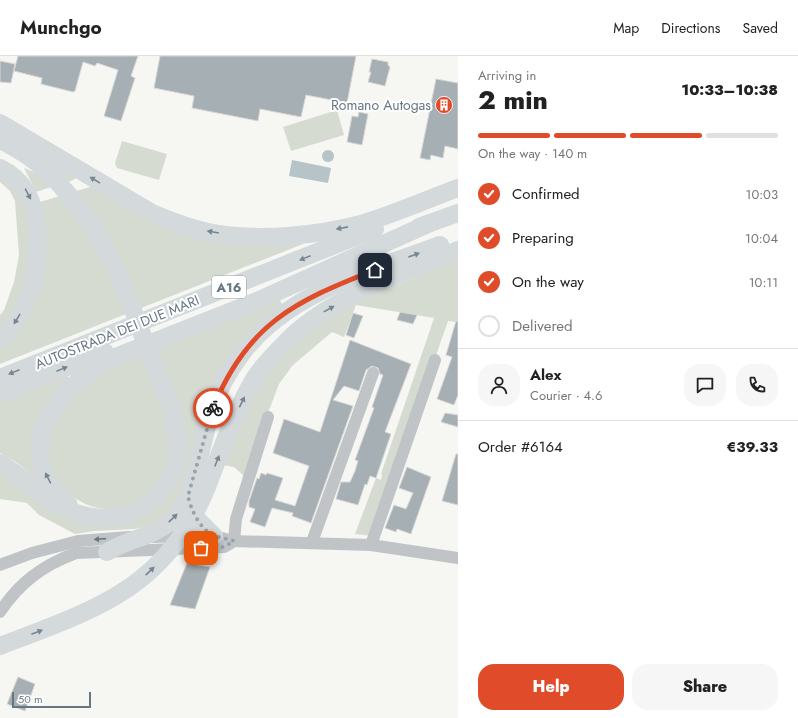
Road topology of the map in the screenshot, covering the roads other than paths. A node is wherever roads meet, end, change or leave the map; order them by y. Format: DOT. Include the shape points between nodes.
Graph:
graph roads {
  1 [pos="0,123"];
  2 [pos="0,140"];
  3 [pos="0,156"];
  4 [pos="0,168"];
  5 [pos="54,178"];
  6 [pos="458,188"];
  7 [pos="458,197"];
  8 [pos="458,213"];
  9 [pos="430,223"];
  10 [pos="458,239"];
  11 [pos="458,250"];
  12 [pos="0,341"];
  13 [pos="435,360"];
  14 [pos="373,373"];
  15 [pos="0,378"];
  16 [pos="0,394"];
  17 [pos="268,417"];
  18 [pos="0,463"];
  19 [pos="188,496"];
  20 [pos="84,515"];
  21 [pos="214,536"];
  22 [pos="139,537"];
  23 [pos="234,541"];
  24 [pos="312,542"];
  25 [pos="371,545"];
  26 [pos="107,552"];
  27 [pos="458,558"];
  28 [pos="0,565"];
  29 [pos="0,612"];
  30 [pos="0,646"];
  6 -- 1 [label="highway, one-way" via="373,220 342,228 291,235 212,233 152,213"];
  2 -- 5 [label="highway" via="32,158"];
  3 -- 5 [label="highway"];
  4 -- 12 [label="highway, one-way" via="18,180 31,200 38,252 25,304 16,321"];
  5 -- 20 [label="highway" via="92,225 110,256 174,418 177,435 177,453 171,477 154,499 138,510 119,517"];
  7 -- 15 [label="highway, AUTOSTRADA DEI DUE MARI / A16, one-way"];
  8 -- 9 [label="highway, AUTOSTRADA DEI DUE MARI / A16"];
  16 -- 9 [label="highway, AUTOSTRADA DEI DUE MARI / A16, one-way"];
  20 -- 9 [label="highway, one-way" via="68,504 55,490 40,456 46,419 55,404 76,382 115,357 257,301"];
  19 -- 10 [label="highway, one-way" via="210,414 219,393 238,358 260,332 280,315 323,290"];
  30 -- 11 [label="highway, one-way" via="97,607 135,585 152,570 187,528 254,378 286,341 305,324 346,299"];
  13 -- 25 [label="street"];
  14 -- 24 [label="street"];
  17 -- 23 [label="street" via="236,519"];
  18 -- 20 [label="highway" via="58,505"];
  19 -- 21 [label="highway" via="196,518"];
  22 -- 19 [label="highway, one-way" via="171,521 181,510"];
  21 -- 22 [label="street"];
  21 -- 23 [label="street"];
  22 -- 26 [label="highway"];
  22 -- 28 [label="street, one-way" via="78,541 38,551"];
  23 -- 24 [label="street"];
  23 -- 26 [label="street" via="224,547"];
  24 -- 25 [label="street"];
  25 -- 27 [label="street"];
  26 -- 29 [label="street" via="76,553 57,560 24,583 12,594"];
}
